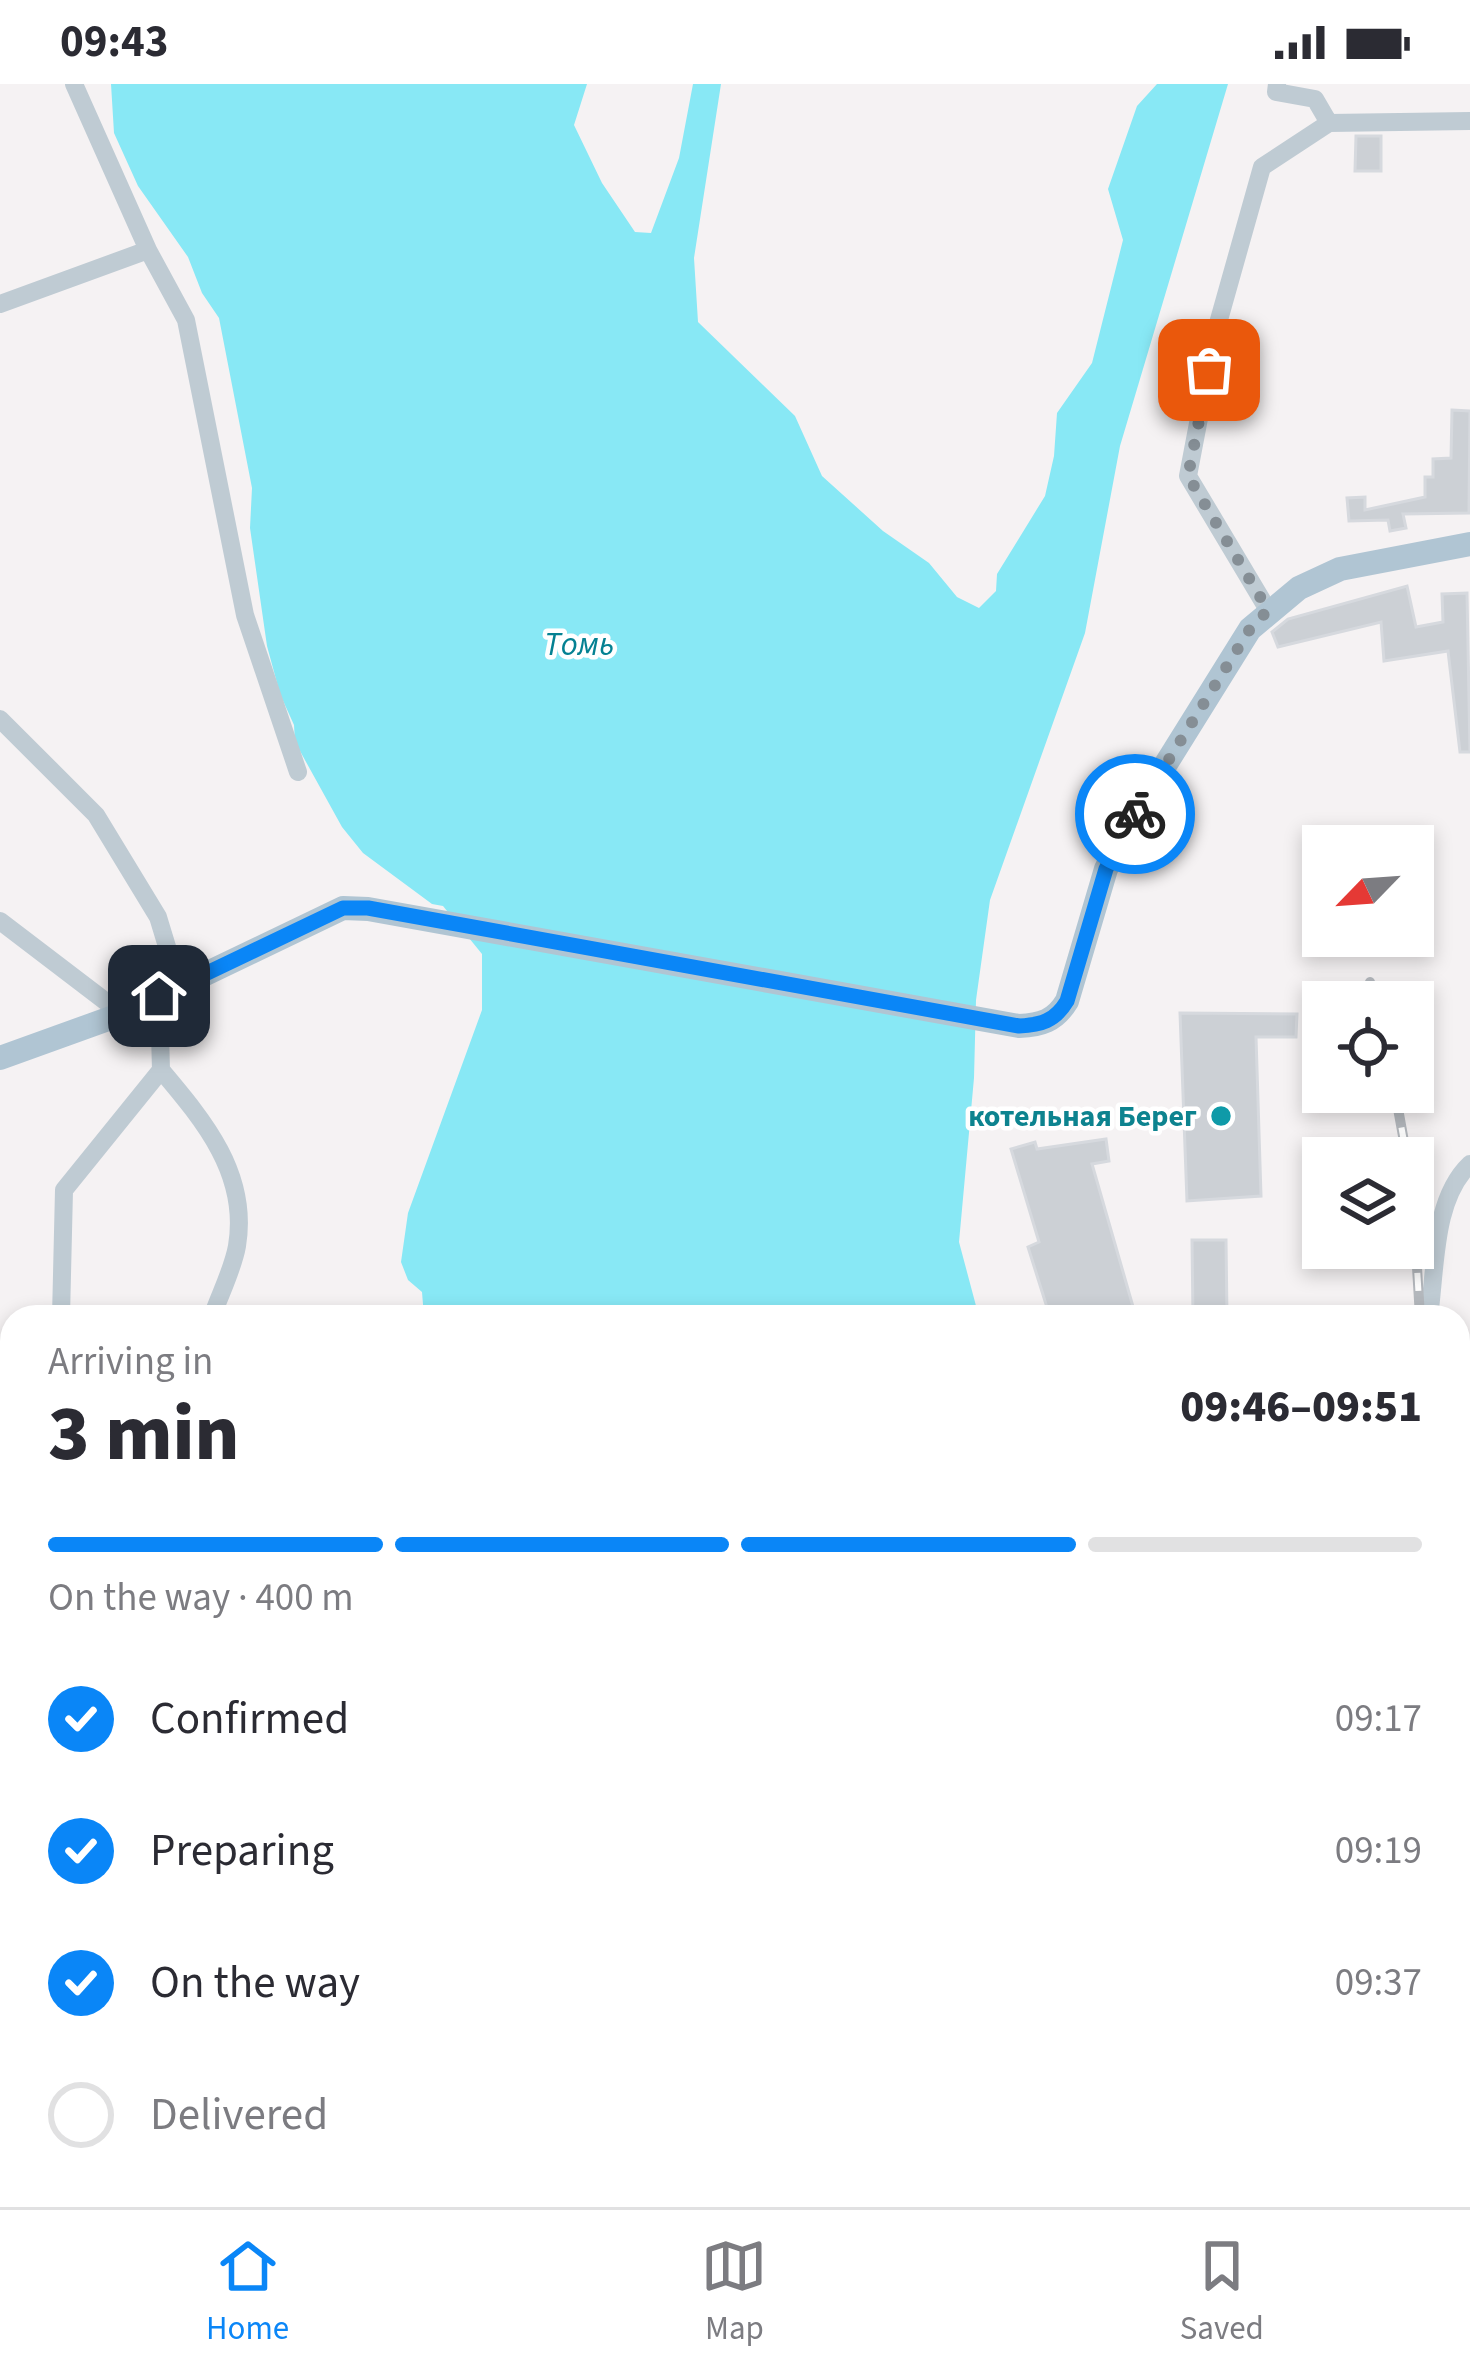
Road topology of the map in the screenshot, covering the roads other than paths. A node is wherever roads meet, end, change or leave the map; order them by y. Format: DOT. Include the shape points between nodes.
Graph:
graph roads {
  1 [pos="74,84"];
  2 [pos="1276,84"];
  3 [pos="1470,122"];
  4 [pos="1330,123"];
  5 [pos="148,250"];
  6 [pos="0,304"];
  7 [pos="1470,544"];
  8 [pos="1268,610"];
  9 [pos="0,719"];
  10 [pos="298,772"];
  11 [pos="0,921"];
  12 [pos="169,991"];
  13 [pos="122,1013"];
  14 [pos="0,1058"];
  15 [pos="161,1070"];
  16 [pos="1470,1164"];
  17 [pos="61,1305"];
  18 [pos="216,1305"];
  19 [pos="1430,1305"];
  1 -- 5 [label="street"];
  2 -- 4 [label="street" via="1276,92 1315,99"];
  3 -- 4 [label="street"];
  4 -- 8 [label="street" via="1262,166 1215,334 1188,476"];
  5 -- 6 [label="street"];
  5 -- 10 [label="street" via="186,320 244,615"];
  7 -- 8 [label="main road" via="1340,569"];
  8 -- 12 [label="main road" via="1131,820 1106,869 1067,1001 1039,1025 368,908 343,908"];
  9 -- 12 [label="street" via="96,815 158,917"];
  11 -- 13 [label="street"];
  12 -- 13 [label="main road"];
  12 -- 15 [label="street"];
  13 -- 14 [label="main road"];
  15 -- 17 [label="street" via="64,1190"];
  15 -- 18 [label="street" via="209,1128 236,1183 237,1246"];
  16 -- 19 [label="street" via="1442,1208"];
}
